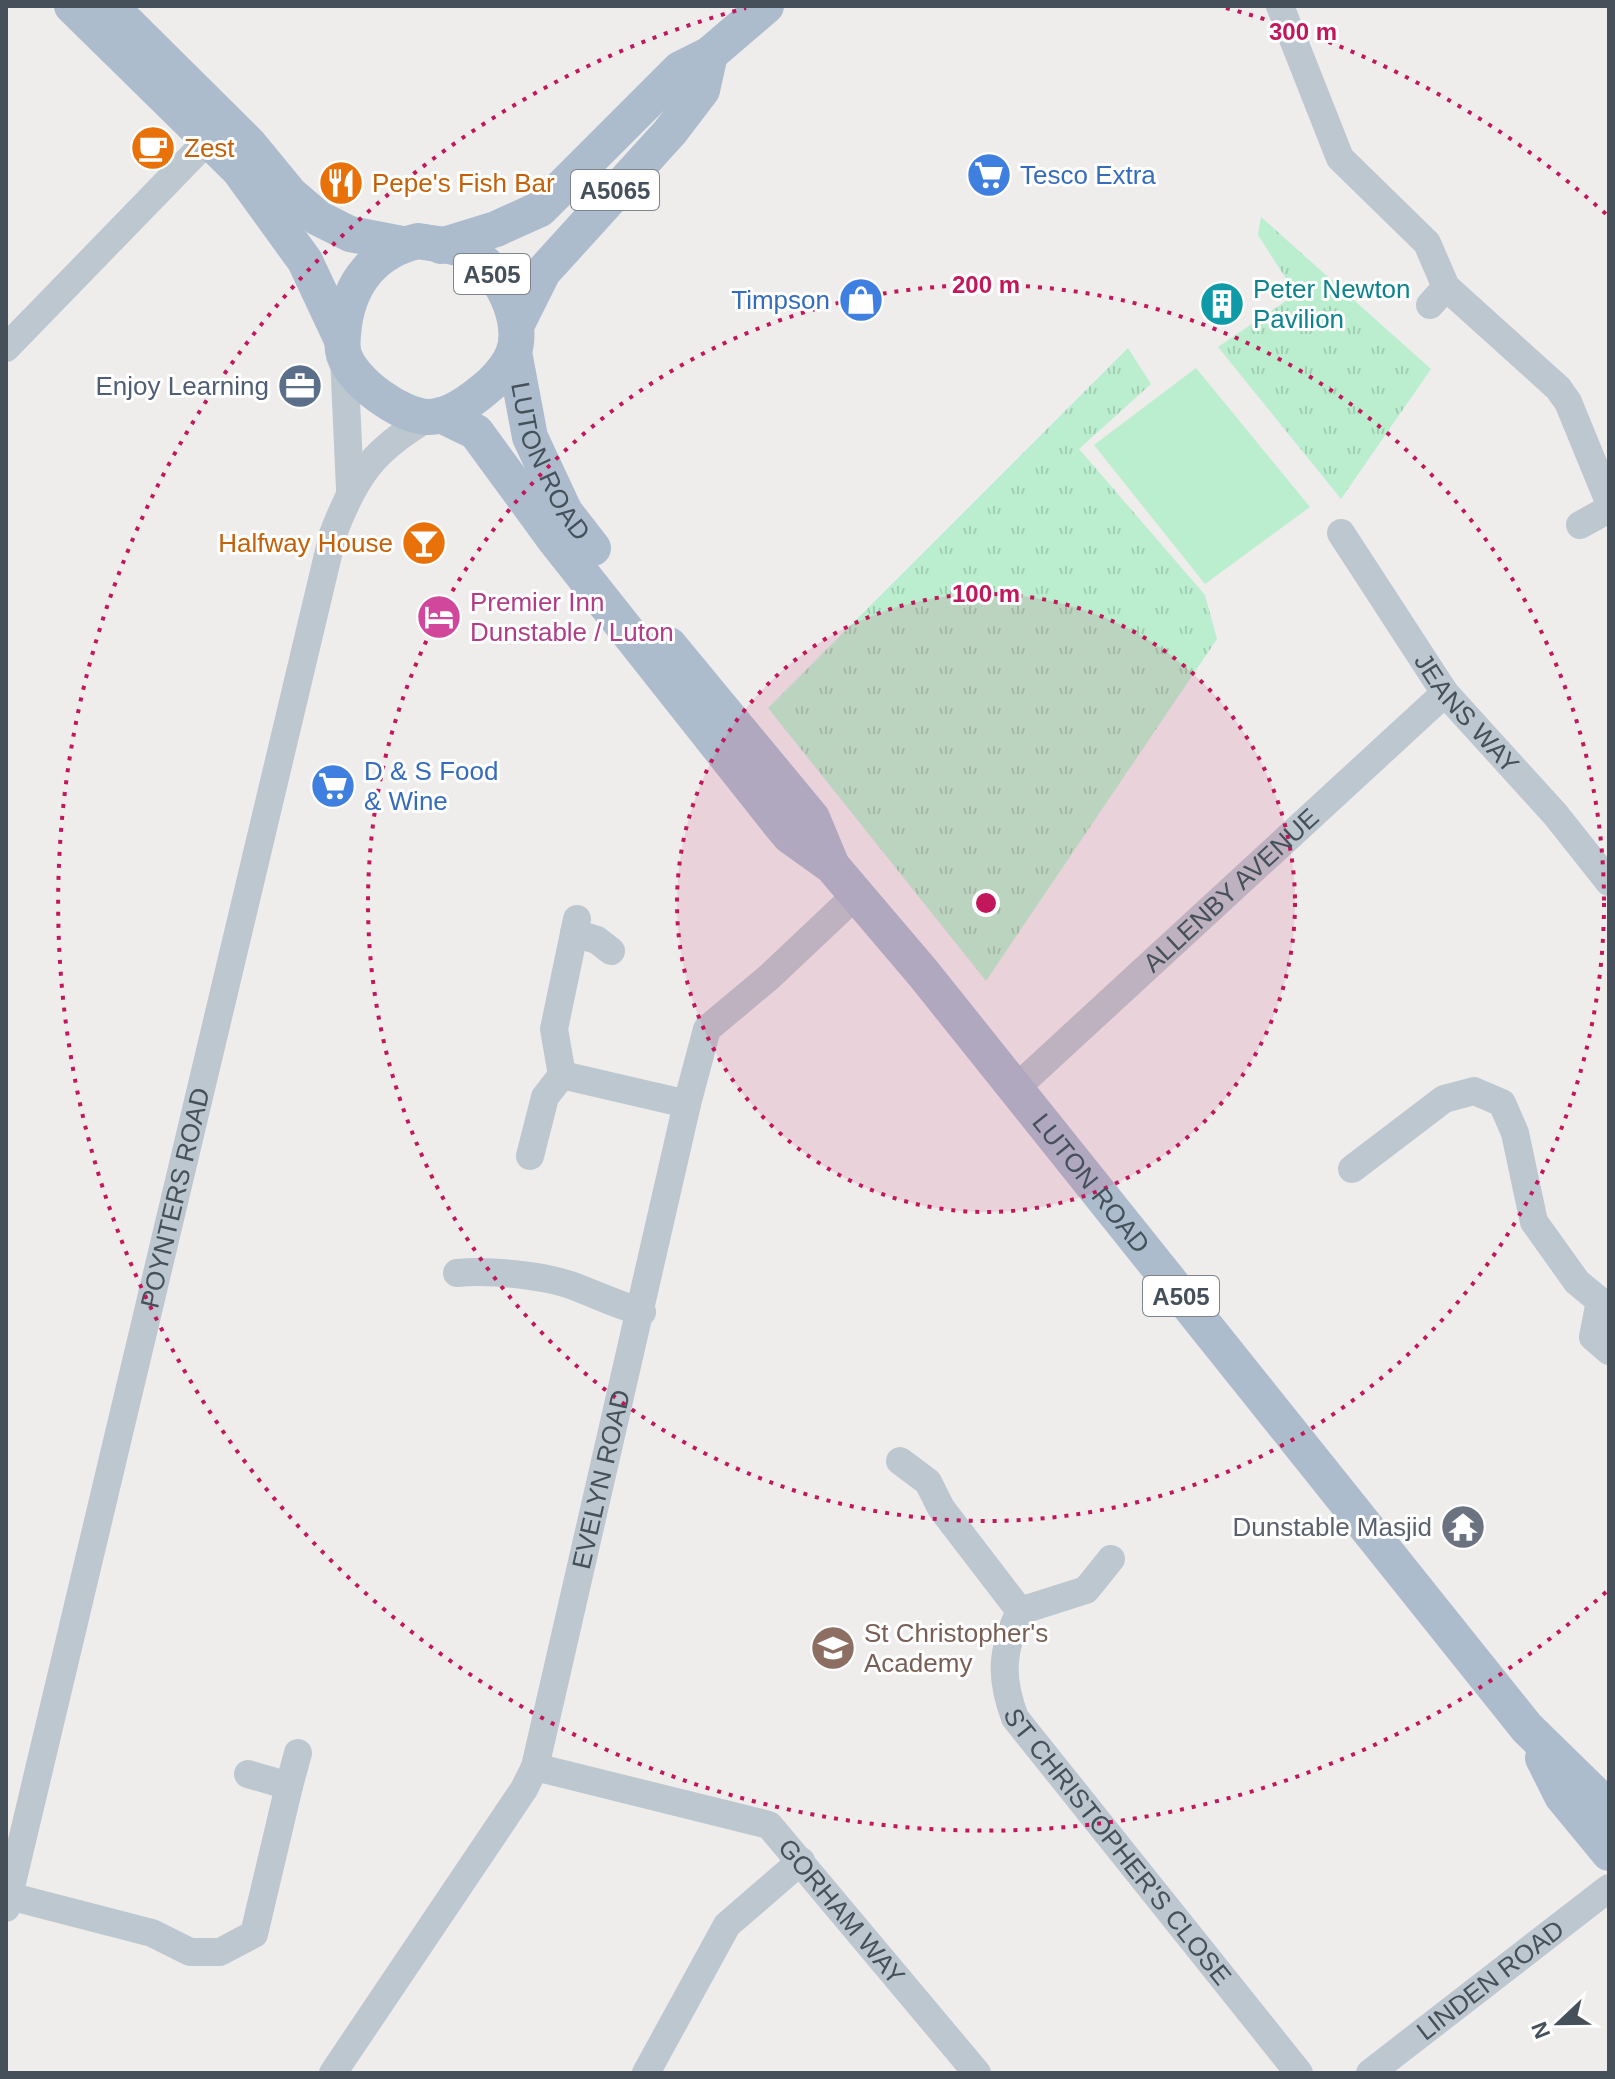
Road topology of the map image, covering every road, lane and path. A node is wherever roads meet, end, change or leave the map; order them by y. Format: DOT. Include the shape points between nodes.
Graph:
graph roads {
  1 [pos="72,6"];
  2 [pos="110,6"];
  3 [pos="766,6"];
  4 [pos="1280,6"];
  5 [pos="710,54"];
  6 [pos="208,140"];
  7 [pos="402,244"];
  8 [pos="441,246"];
  9 [pos="515,339"];
  10 [pos="6,348"];
  11 [pos="343,348"];
  12 [pos="434,416"];
  13 [pos="350,489"];
  14 [pos="1609,502"];
  15 [pos="1609,509"];
  16 [pos="1580,525"];
  17 [pos="1341,533"];
  18 [pos="1445,693"];
  19 [pos="832,866"];
  20 [pos="1609,882"];
  21 [pos="856,895"];
  22 [pos="611,951"];
  23 [pos="562,1075"];
  24 [pos="1016,1088"];
  25 [pos="687,1104"];
  26 [pos="530,1156"];
  27 [pos="1352,1169"];
  28 [pos="457,1273"];
  29 [pos="1604,1302"];
  30 [pos="642,1312"];
  31 [pos="1609,1351"];
  32 [pos="900,1461"];
  33 [pos="1111,1559"];
  34 [pos="1020,1611"];
  35 [pos="1527,1728"];
  36 [pos="298,1753"];
  37 [pos="535,1767"];
  38 [pos="248,1774"];
  39 [pos="289,1786"];
  40 [pos="1609,1808"];
  41 [pos="1609,1853"];
  42 [pos="801,1861"];
  43 [pos="1609,1888"];
  44 [pos="7,1902"];
  45 [pos="968,2070"];
  46 [pos="333,2073"];
  47 [pos="646,2073"];
  48 [pos="1299,2073"];
  49 [pos="1370,2073"];
  1 -- 6 [label="main road, A505"];
  2 -- 7 [label="main road, A505" via="318,218 350,234"];
  3 -- 5 [label="main road, A5065"];
  4 -- 14 [label="street" via="1340,158 1427,243 1438,296 1502,338 1568,402"];
  5 -- 8 [label="main road, A5065" via="680,69 540,209"];
  5 -- 9 [label="main road, A5065" via="702,90 670,132 543,272"];
  6 -- 10 [label="street"];
  6 -- 11 [label="main road, A505" via="239,170 305,261"];
  7 -- 8 [label="main road, A505"];
  7 -- 11 [label="main road" via="357,281 347,304"];
  8 -- 9 [label="main road, A505" via="471,253 494,275 508,298"];
  9 -- 12 [label="main road" via="498,377 479,394"];
  9 -- 19 [label="main road, LUTON ROAD / A505" via="530,437 565,512 812,818"];
  11 -- 12 [label="main road, A505" via="358,378 374,392 395,405"];
  11 -- 13 [label="street, POYNTERS ROAD"];
  12 -- 13 [label="street, POYNTERS ROAD" via="390,440"];
  12 -- 19 [label="main road, LUTON ROAD / A505" via="476,432 779,823"];
  13 -- 44 [label="street, POYNTERS ROAD" via="312,609"];
  15 -- 16 [label="street"];
  17 -- 18 [label="street, JEANS WAY"];
  18 -- 20 [label="street, JEANS WAY"];
  18 -- 24 [label="street, ALLENBY AVENUE"];
  19 -- 21 [label="main road, LUTON ROAD / A505"];
  21 -- 24 [label="main road, LUTON ROAD / A505"];
  21 -- 25 [label="street, EVELYN ROAD" via="707,1029"];
  22 -- 23 [label="street" via="575,926 554,1029"];
  23 -- 25 [label="street"];
  23 -- 26 [label="street" via="545,1097"];
  24 -- 35 [label="main road, LUTON ROAD / A505"];
  25 -- 30 [label="street, EVELYN ROAD"];
  27 -- 29 [label="street" via="1444,1099 1474,1091 1502,1103 1515,1133 1534,1222 1577,1282"];
  28 -- 30 [label="street" via="485,1271 574,1286 607,1303"];
  29 -- 31 [label="street" via="1593,1337"];
  30 -- 37 [label="street, EVELYN ROAD"];
  32 -- 34 [label="street" via="928,1482 941,1508"];
  33 -- 34 [label="street" via="1086,1590"];
  34 -- 48 [label="street, ST CHRISTOPHER'S CLOSE" via="1010,1631 1003,1685 1015,1718"];
  35 -- 40 [label="main road, LUTON ROAD / A505"];
  35 -- 41 [label="main road, LUTON ROAD / A505" via="1562,1796"];
  36 -- 39 [label="street"];
  37 -- 42 [label="street, GORHAM WAY" via="769,1825"];
  37 -- 46 [label="street, EVELYN ROAD"];
  38 -- 39 [label="street"];
  39 -- 44 [label="street" via="254,1934 220,1952 190,1952 152,1933"];
  42 -- 45 [label="street, GORHAM WAY"];
  42 -- 47 [label="street" via="727,1925"];
  43 -- 49 [label="street, LINDEN ROAD"];
}
